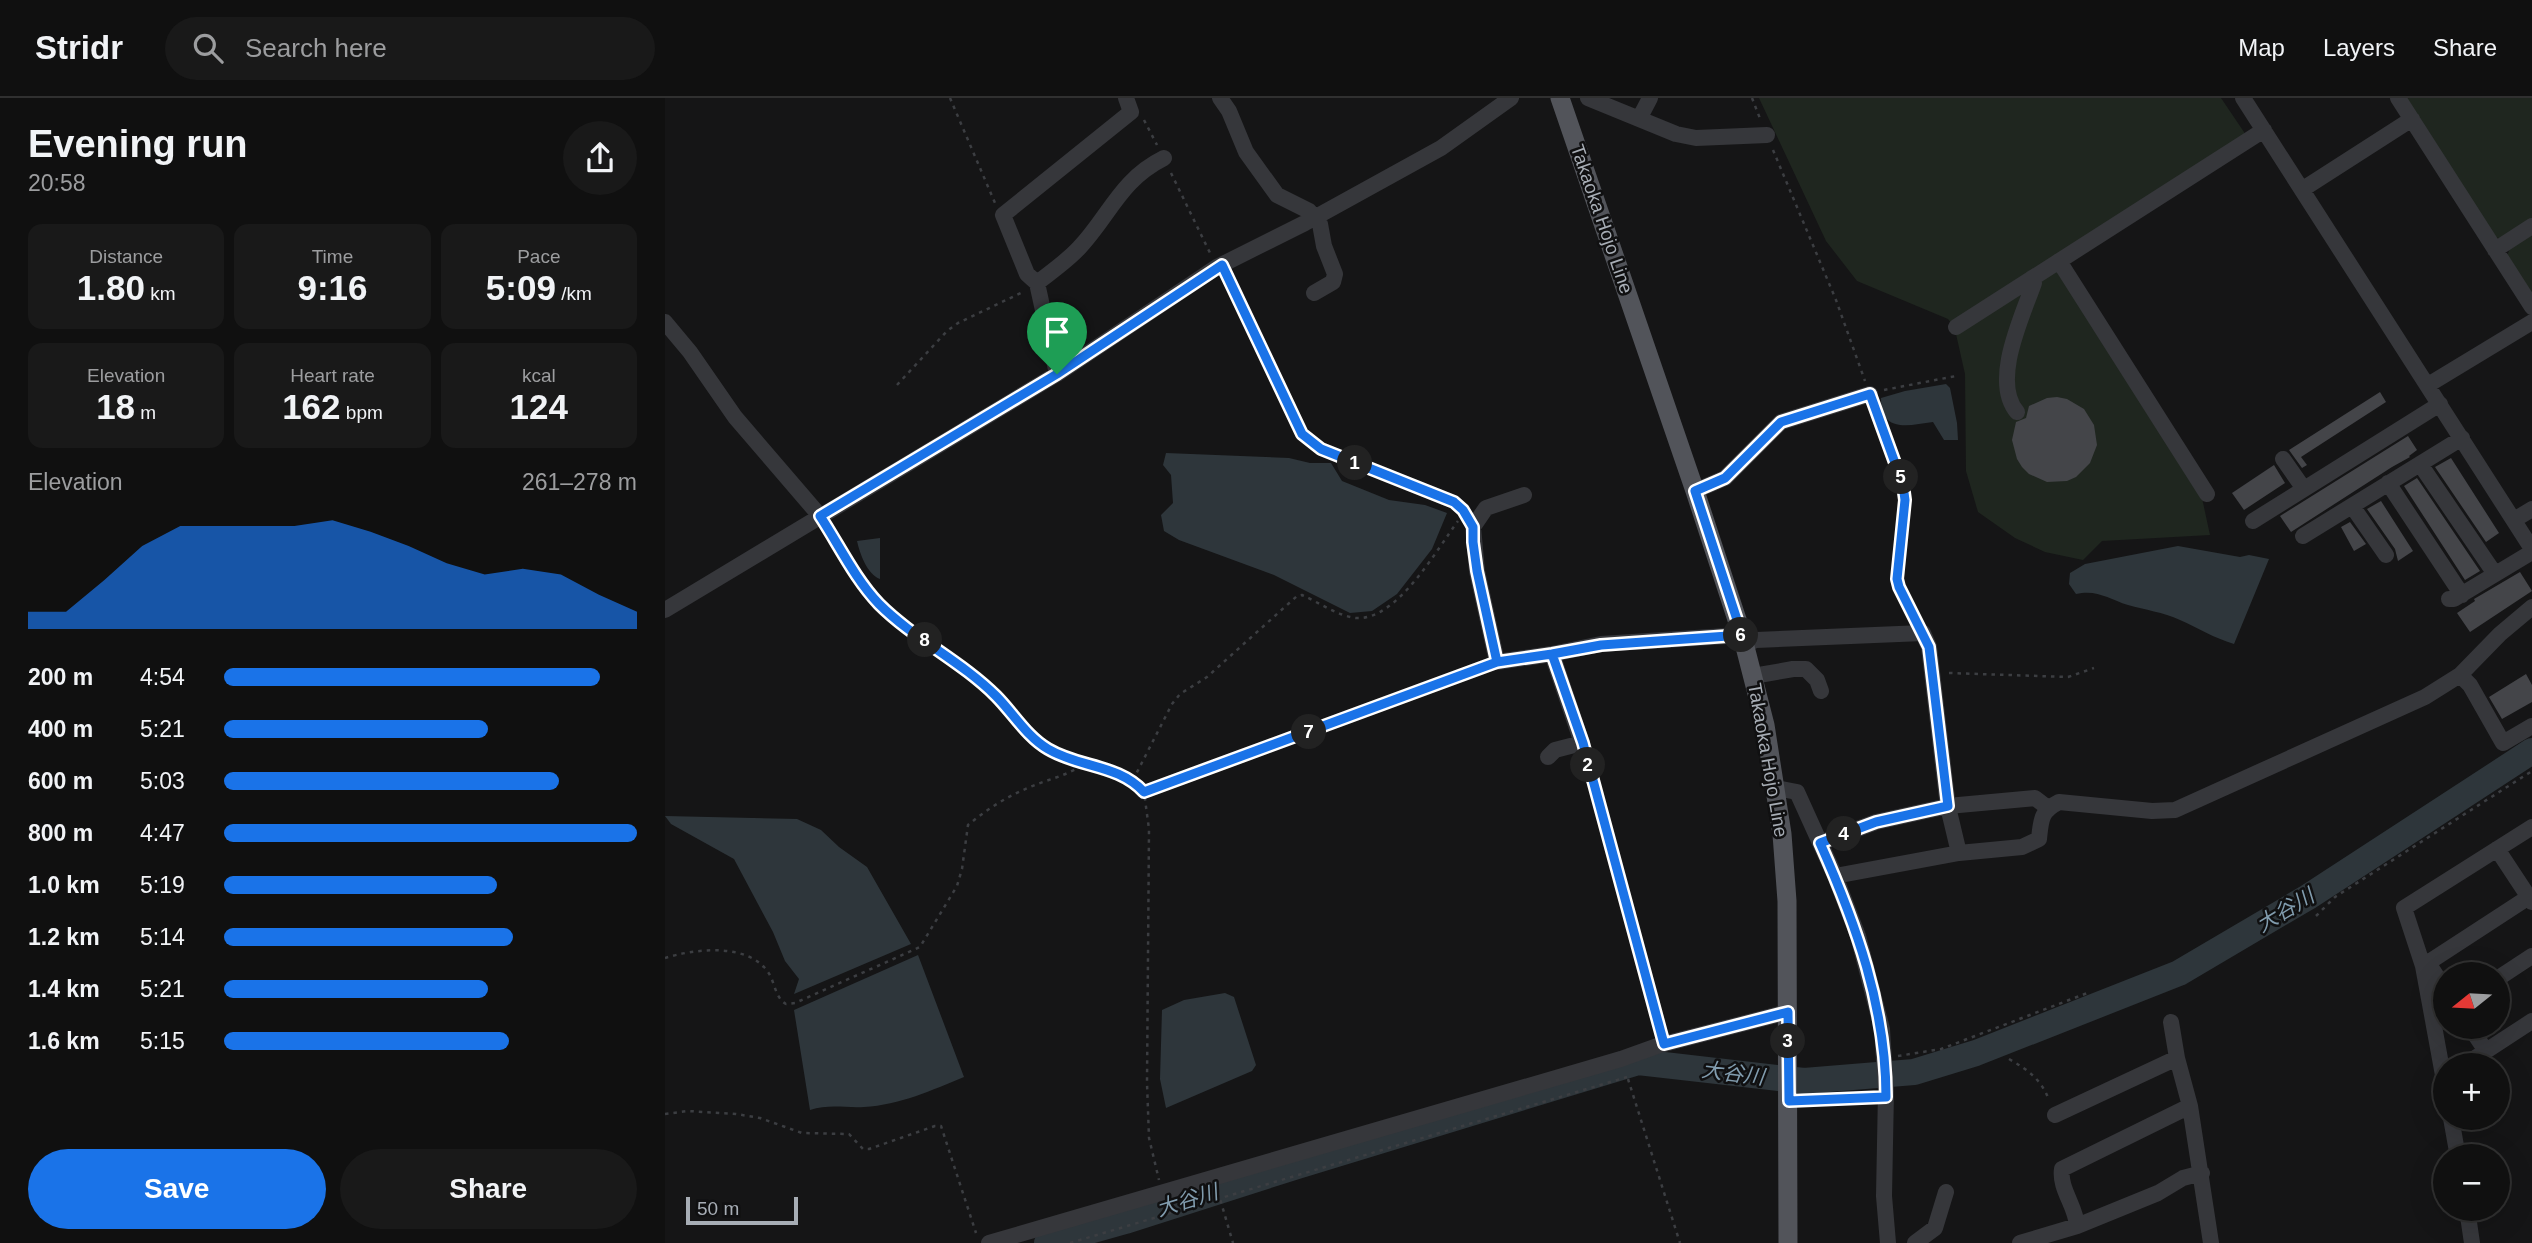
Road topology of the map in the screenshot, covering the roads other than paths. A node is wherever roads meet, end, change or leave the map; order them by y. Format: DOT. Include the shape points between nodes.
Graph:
graph roads {
  1 [pos="1126,98"];
  2 [pos="1220,98"];
  3 [pos="1511,98"];
  4 [pos="1560,98"];
  5 [pos="1588,98"];
  6 [pos="1650,98"];
  7 [pos="2243,98"];
  8 [pos="2398,98"];
  9 [pos="1639,119"];
  10 [pos="2412,119"];
  11 [pos="2264,130"];
  12 [pos="1766,135"];
  13 [pos="1164,158"];
  14 [pos="2303,190"];
  15 [pos="1315,218"];
  16 [pos="2532,226"];
  17 [pos="2495,250"];
  18 [pos="2059,261"];
  19 [pos="2032,278"];
  20 [pos="1037,284"];
  21 [pos="1314,293"];
  22 [pos="2532,307"];
  23 [pos="2532,322"];
  24 [pos="665,323"];
  25 [pos="1956,327"];
  26 [pos="1057,374"];
  27 [pos="2428,385"];
  28 [pos="1870,394"];
  29 [pos="2441,404"];
  30 [pos="2017,412"];
  31 [pos="2462,438"];
  32 [pos="2283,458"];
  33 [pos="2420,464"];
  34 [pos="2388,484"];
  35 [pos="2304,489"];
  36 [pos="1695,491"];
  37 [pos="2207,494"];
  38 [pos="1524,495"];
  39 [pos="2352,506"];
  40 [pos="2532,509"];
  41 [pos="820,516"];
  42 [pos="2514,520"];
  43 [pos="2253,521"];
  44 [pos="2303,536"];
  45 [pos="2532,550"];
  46 [pos="2386,555"];
  47 [pos="2495,574"];
  48 [pos="2532,607"];
  49 [pos="665,610"];
  50 [pos="1743,640"];
  51 [pos="1552,654"];
  52 [pos="2465,669"];
  53 [pos="1753,676"];
  54 [pos="1821,691"];
  55 [pos="2532,726"];
  56 [pos="1548,757"];
  57 [pos="1776,788"];
  58 [pos="1948,806"];
  59 [pos="2048,808"];
  60 [pos="2532,827"];
  61 [pos="1820,843"];
  62 [pos="2497,849"];
  63 [pos="1959,853"];
  64 [pos="1835,876"];
  65 [pos="2531,899"];
  66 [pos="2532,956"];
  67 [pos="2425,964"];
  68 [pos="2510,970"];
  69 [pos="2433,974"];
  70 [pos="1788,1012"];
  71 [pos="2532,1021"];
  72 [pos="2171,1022"];
  73 [pos="2479,1040"];
  74 [pos="2486,1051"];
  75 [pos="2440,1053"];
  76 [pos="2483,1053"];
  77 [pos="2177,1058"];
  78 [pos="2190,1106"];
  79 [pos="2055,1115"];
  80 [pos="2201,1173"];
  81 [pos="1946,1192"];
  82 [pos="2469,1221"];
  83 [pos="2077,1226"];
  84 [pos="989,1243"];
  85 [pos="1789,1243"];
  86 [pos="1888,1243"];
  87 [pos="1915,1243"];
  88 [pos="2020,1243"];
  89 [pos="2211,1243"];
  90 [pos="2472,1243"];
  1 -- 20 [label="street" via="1131,112 1003,215 1027,274"];
  2 -- 15 [label="street" via="1246,152 1277,195"];
  3 -- 15 [label="street" via="1441,148"];
  4 -- 36 [label="main road, Takaoka Hojo Line"];
  5 -- 9 [label="street"];
  6 -- 9 [label="street"];
  7 -- 11 [label="street"];
  8 -- 10 [label="street"];
  9 -- 12 [label="street" via="1696,138"];
  10 -- 14 [label="street"];
  10 -- 17 [label="street"];
  11 -- 14 [label="street"];
  11 -- 18 [label="street"];
  13 -- 20 [label="street" via="1132,179 1079,249"];
  14 -- 27 [label="street"];
  15 -- 21 [label="street" via="1335,274 1333,282"];
  15 -- 26 [label="street" via="1220,266"];
  16 -- 17 [label="street"];
  17 -- 22 [label="street"];
  18 -- 19 [label="street"];
  18 -- 37 [label="street"];
  19 -- 25 [label="street"];
  19 -- 30 [label="street" via="2007,371 2006,394"];
  20 -- 26 [label="street"];
  23 -- 27 [label="street"];
  24 -- 41 [label="street" via="735,417"];
  26 -- 41 [label="street"];
  27 -- 29 [label="street"];
  28 -- 36 [label="street" via="1781,422 1725,478"];
  29 -- 31 [label="street"];
  29 -- 35 [label="street"];
  31 -- 33 [label="street"];
  31 -- 42 [label="street"];
  32 -- 35 [label="street"];
  33 -- 34 [label="street"];
  33 -- 47 [label="street"];
  34 -- 39 [label="street"];
  34 -- 47 [label="street" via="2455,597"];
  35 -- 43 [label="street"];
  36 -- 50 [label="main road, Takaoka Hojo Line"];
  38 -- 51 [label="street" via="1486,508 1473,527 1477,571 1497,662"];
  39 -- 44 [label="street"];
  39 -- 46 [label="street"];
  40 -- 42 [label="street"];
  41 -- 49 [label="street"];
  42 -- 45 [label="street"];
  45 -- 47 [label="street"];
  48 -- 52 [label="street"];
  50 -- 51 [label="street" via="1601,645"];
  50 -- 53 [label="main road, Takaoka Hojo Line"];
  50 -- 58 [label="street" via="1923,633 1933,673"];
  51 -- 56 [label="street" via="1583,743"];
  52 -- 55 [label="street" via="2503,743"];
  52 -- 59 [label="street" via="2424,697 2175,810 2059,802"];
  53 -- 54 [label="street" via="1806,669"];
  53 -- 57 [label="main road, Takaoka Hojo Line"];
  57 -- 61 [label="street" via="1797,792"];
  57 -- 70 [label="main road, Takaoka Hojo Line" via="1787,901"];
  58 -- 59 [label="street" via="2035,799"];
  58 -- 61 [label="street" via="1876,822"];
  58 -- 63 [label="street"];
  59 -- 63 [label="street" via="2041,815 2039,839 2022,847"];
  60 -- 62 [label="street"];
  61 -- 64 [label="street"];
  62 -- 65 [label="street"];
  62 -- 67 [label="street" via="2404,908"];
  63 -- 64 [label="street"];
  64 -- 86 [label="street" via="1858,936 1882,1029"];
  65 -- 67 [label="street"];
  66 -- 68 [label="street"];
  67 -- 69 [label="street"];
  67 -- 75 [label="street"];
  70 -- 84 [label="street" via="1664,1044"];
  70 -- 85 [label="main road, Takaoka Hojo Line"];
  71 -- 74 [label="street"];
  72 -- 77 [label="street"];
  73 -- 74 [label="street"];
  74 -- 76 [label="street"];
  77 -- 78 [label="street"];
  77 -- 79 [label="street"];
  78 -- 80 [label="street"];
  78 -- 83 [label="street" via="2062,1169 2060,1180 2076,1212"];
  80 -- 83 [label="street"];
  80 -- 89 [label="street"];
  81 -- 87 [label="street" via="1935,1228"];
  82 -- 90 [label="street"];
  83 -- 88 [label="street"];
}
